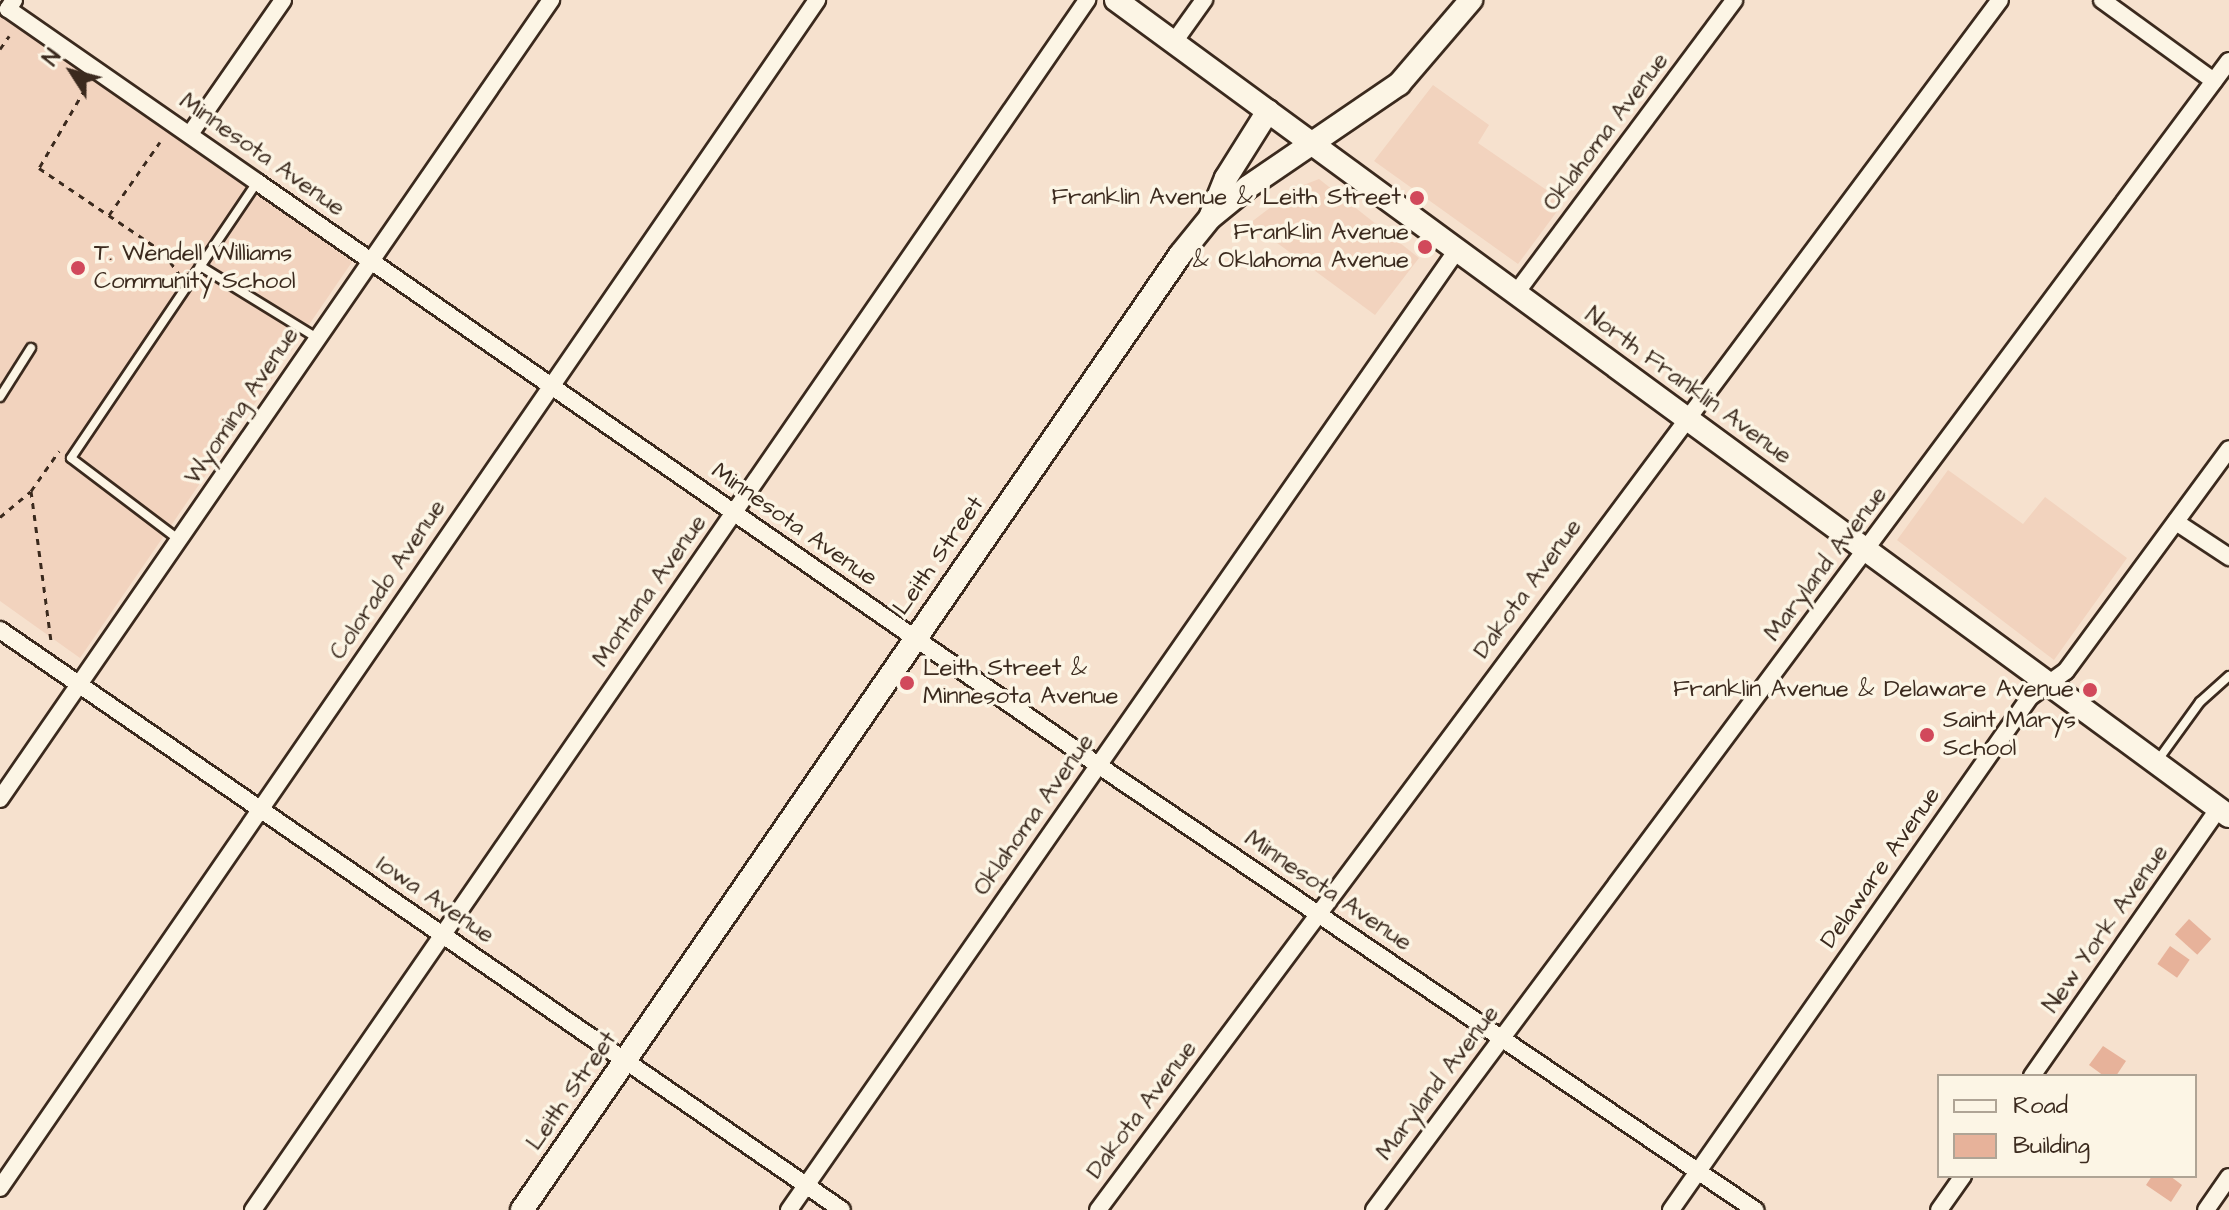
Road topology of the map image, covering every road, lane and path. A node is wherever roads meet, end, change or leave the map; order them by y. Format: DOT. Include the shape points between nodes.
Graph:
graph roads {
  1 [pos="283,0"];
  2 [pos="551,0"];
  3 [pos="817,0"];
  4 [pos="1087,0"];
  5 [pos="1116,0"];
  6 [pos="1204,0"];
  7 [pos="1471,0"];
  8 [pos="1734,0"];
  9 [pos="2000,0"];
  10 [pos="2102,0"];
  11 [pos="11,4"];
  12 [pos="9,36"];
  13 [pos="1174,42"];
  14 [pos="0,49"];
  15 [pos="2229,61"];
  16 [pos="2214,81"];
  17 [pos="85,89"];
  18 [pos="1268,111"];
  19 [pos="190,134"];
  20 [pos="160,142"];
  21 [pos="1313,145"];
  22 [pos="257,182"];
  23 [pos="109,215"];
  24 [pos="1210,218"];
  25 [pos="1457,250"];
  26 [pos="372,261"];
  27 [pos="200,266"];
  28 [pos="180,275"];
  29 [pos="1516,293"];
  30 [pos="317,338"];
  31 [pos="31,348"];
  32 [pos="550,384"];
  33 [pos="0,397"];
  34 [pos="1685,417"];
  35 [pos="2229,449"];
  36 [pos="734,512"];
  37 [pos="0,517"];
  38 [pos="2176,522"];
  39 [pos="179,540"];
  40 [pos="1868,550"];
  41 [pos="2229,557"];
  42 [pos="0,630"];
  43 [pos="914,637"];
  44 [pos="51,641"];
  45 [pos="2229,676"];
  46 [pos="2049,682"];
  47 [pos="79,684"];
  48 [pos="2157,761"];
  49 [pos="1098,765"];
  50 [pos="0,799"];
  51 [pos="261,809"];
  52 [pos="2224,812"];
  53 [pos="1318,913"];
  54 [pos="443,934"];
  55 [pos="1504,1035"];
  56 [pos="625,1060"];
  57 [pos="2033,1074"];
  58 [pos="1699,1171"];
  59 [pos="2229,1177"];
  60 [pos="1962,1178"];
  61 [pos="805,1185"];
  62 [pos="0,1188"];
  63 [pos="253,1210"];
  64 [pos="522,1210"];
  65 [pos="789,1210"];
  66 [pos="842,1210"];
  67 [pos="1098,1210"];
  68 [pos="1374,1210"];
  69 [pos="1671,1210"];
  70 [pos="1755,1210"];
  71 [pos="1939,1210"];
  72 [pos="2206,1210"];
  1 -- 19 [label="street"];
  2 -- 26 [label="street, Wyoming Avenue"];
  3 -- 32 [label="street, Colorado Avenue"];
  4 -- 36 [label="street, Montana Avenue"];
  5 -- 13 [label="street, North Franklin Avenue"];
  6 -- 13 [label="street"];
  7 -- 21 [label="street, Leith Street" via="1399,84"];
  8 -- 29 [label="street, Oklahoma Avenue"];
  9 -- 34 [label="street, Dakota Avenue"];
  10 -- 16 [label="street"];
  11 -- 19 [label="street, Minnesota Avenue"];
  12 -- 14 [label="path"];
  13 -- 18 [label="street, North Franklin Avenue"];
  15 -- 16 [label="street, Maryland Avenue"];
  16 -- 40 [label="street, Maryland Avenue"];
  17 -- 23 [label="path" via="39,168"];
  18 -- 21 [label="street, North Franklin Avenue"];
  18 -- 24 [label="street" via="1226,178"];
  19 -- 22 [label="street, Minnesota Avenue"];
  20 -- 23 [label="path"];
  21 -- 24 [label="street, Leith Street"];
  21 -- 25 [label="street, North Franklin Avenue"];
  22 -- 26 [label="street, Minnesota Avenue"];
  22 -- 27 [label="lane"];
  23 -- 28 [label="path" via="163,252"];
  24 -- 43 [label="street, Leith Street"];
  25 -- 29 [label="street, North Franklin Avenue"];
  25 -- 49 [label="street, Oklahoma Avenue"];
  26 -- 30 [label="street, Wyoming Avenue"];
  26 -- 32 [label="street, Minnesota Avenue"];
  27 -- 30 [label="lane"];
  27 -- 39 [label="lane" via="71,458"];
  29 -- 34 [label="street, North Franklin Avenue"];
  30 -- 39 [label="street, Wyoming Avenue"];
  31 -- 33 [label="lane"];
  32 -- 36 [label="street, Minnesota Avenue"];
  32 -- 51 [label="street, Colorado Avenue"];
  34 -- 40 [label="street, North Franklin Avenue"];
  34 -- 53 [label="street, Dakota Avenue"];
  35 -- 38 [label="street, Delaware Avenue"];
  36 -- 43 [label="street, Minnesota Avenue"];
  36 -- 54 [label="street, Montana Avenue"];
  37 -- 44 [label="path" via="31,491"];
  38 -- 41 [label="street"];
  38 -- 46 [label="street, Delaware Avenue" via="2066,671"];
  39 -- 47 [label="street, Wyoming Avenue"];
  40 -- 46 [label="street, North Franklin Avenue"];
  40 -- 55 [label="street, Maryland Avenue"];
  42 -- 47 [label="street, Iowa Avenue"];
  43 -- 49 [label="street, Minnesota Avenue"];
  43 -- 56 [label="street, Leith Street"];
  45 -- 48 [label="lane" via="2200,702"];
  46 -- 48 [label="street, North Franklin Avenue"];
  46 -- 58 [label="street, Delaware Avenue" via="2030,697"];
  47 -- 50 [label="street, Wyoming Avenue"];
  47 -- 51 [label="street, Iowa Avenue"];
  48 -- 52 [label="street, North Franklin Avenue"];
  49 -- 53 [label="street, Minnesota Avenue"];
  49 -- 61 [label="street, Oklahoma Avenue"];
  51 -- 54 [label="street, Iowa Avenue"];
  51 -- 62 [label="street, Colorado Avenue"];
  52 -- 57 [label="street, New York Avenue"];
  53 -- 55 [label="street, Minnesota Avenue"];
  53 -- 67 [label="street, Dakota Avenue"];
  54 -- 56 [label="street, Iowa Avenue"];
  54 -- 63 [label="street, Montana Avenue"];
  55 -- 58 [label="street, Minnesota Avenue"];
  55 -- 68 [label="street, Maryland Avenue"];
  56 -- 61 [label="street, Iowa Avenue"];
  56 -- 64 [label="street, Leith Street"];
  58 -- 69 [label="street, Delaware Avenue"];
  58 -- 70 [label="street, Minnesota Avenue"];
  59 -- 72 [label="street"];
  60 -- 71 [label="street"];
  61 -- 65 [label="street, Oklahoma Avenue"];
  61 -- 66 [label="street, Iowa Avenue"];
}
